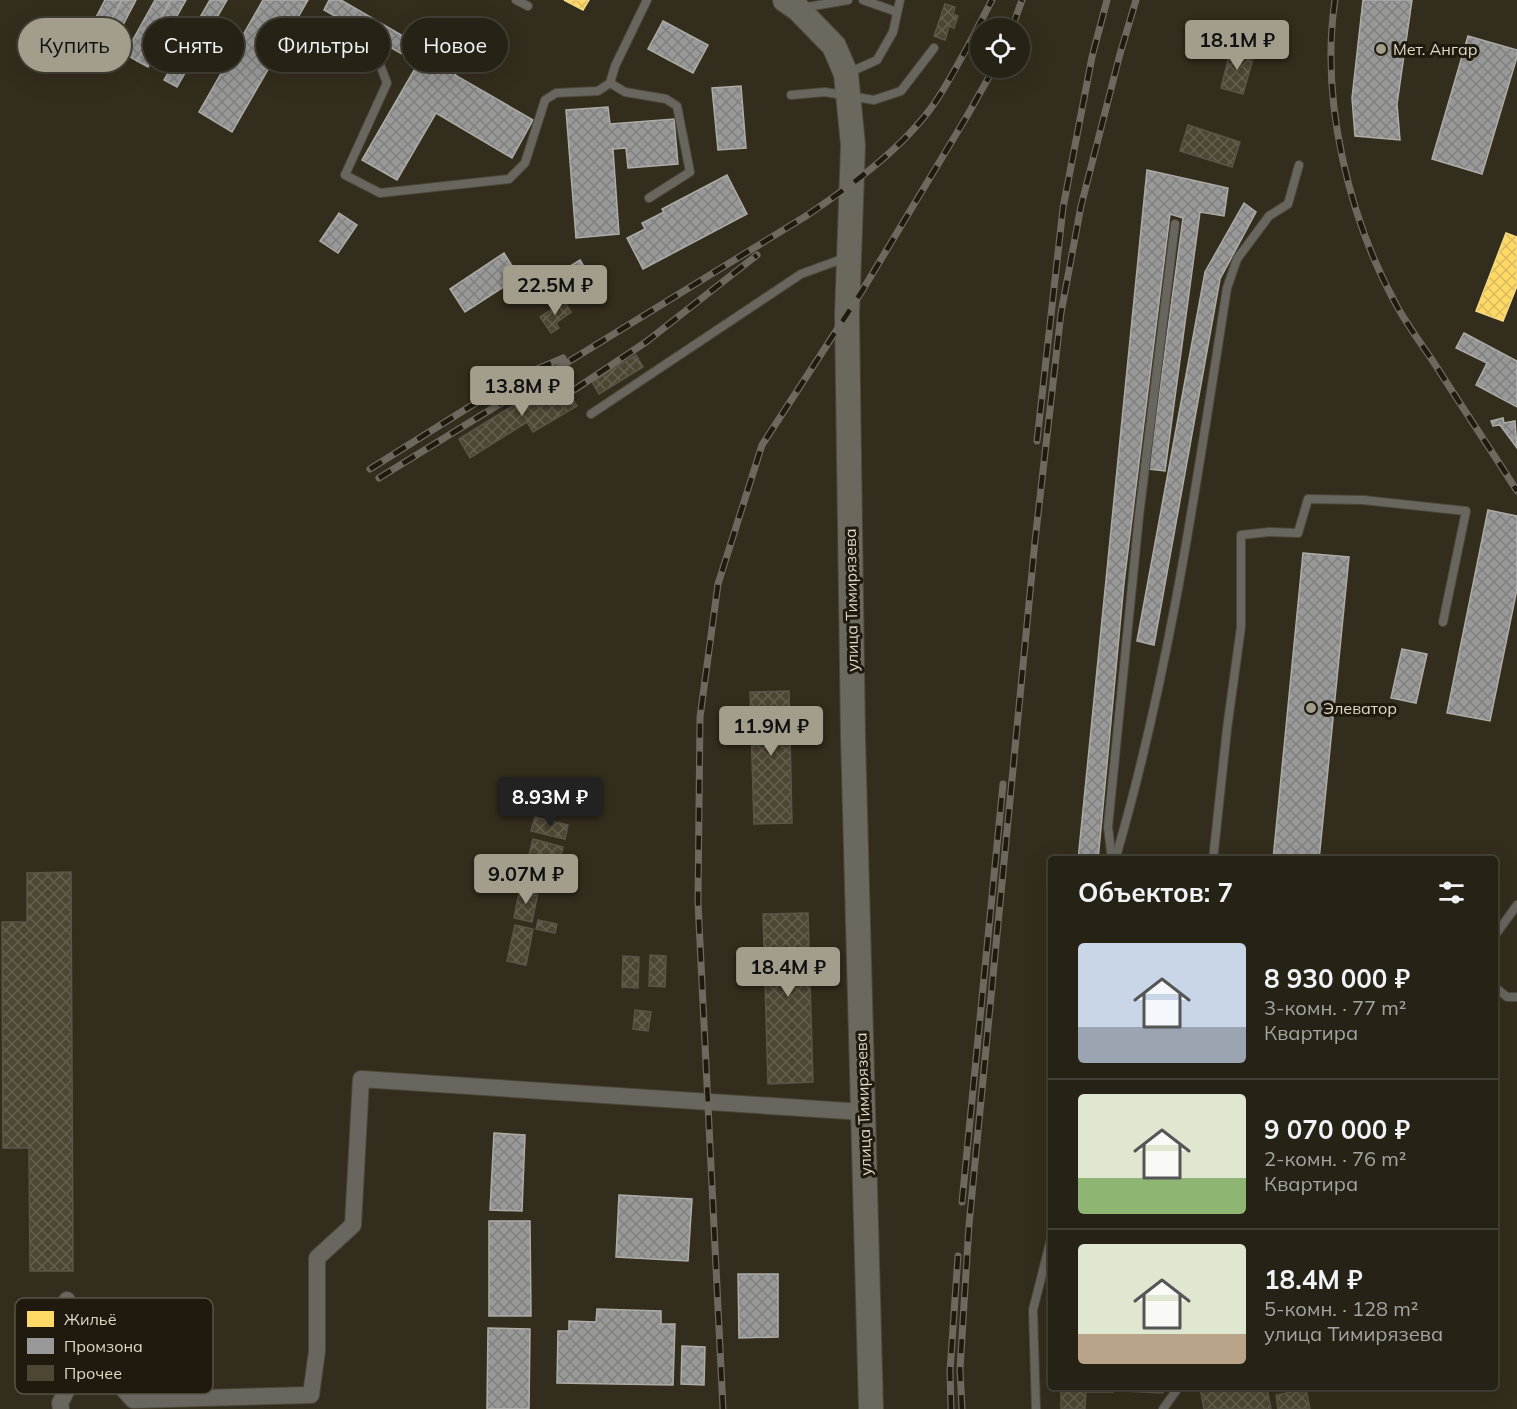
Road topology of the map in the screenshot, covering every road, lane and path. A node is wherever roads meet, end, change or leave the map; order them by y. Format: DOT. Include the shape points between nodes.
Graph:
graph roads {
  1 [pos="516,0"];
  2 [pos="647,0"];
  3 [pos="848,0"];
  4 [pos="863,0"];
  5 [pos="900,0"];
  6 [pos="792,4"];
  7 [pos="528,6"];
  8 [pos="897,12"];
  9 [pos="934,48"];
  10 [pos="383,72"];
  11 [pos="610,83"];
  12 [pos="848,84"];
  13 [pos="791,96"];
  14 [pos="1299,165"];
  15 [pos="649,198"];
  16 [pos="1175,224"];
  17 [pos="849,256"];
  18 [pos="591,414"];
  19 [pos="1443,622"];
  20 [pos="1112,856"];
  21 [pos="1114,856"];
  22 [pos="1213,856"];
  23 [pos="1517,904"];
  24 [pos="1498,931"];
  25 [pos="1498,990"];
  26 [pos="1517,997"];
  27 [pos="863,1112"];
  28 [pos="1048,1249"];
  29 [pos="1177,1390"];
  30 [pos="65,1394"];
  31 [pos="128,1394"];
  32 [pos="62,1409"];
  33 [pos="871,1409"];
  34 [pos="1036,1409"];
  35 [pos="1163,1409"];
  1 -- 7 [label="lane"];
  2 -- 11 [label="lane"];
  3 -- 6 [label="lane"];
  4 -- 8 [label="lane"];
  5 -- 8 [label="lane"];
  6 -- 12 [label="main road, улица Тимирязева" via="834,46"];
  8 -- 12 [label="lane" via="893,32 877,60"];
  9 -- 12 [label="lane" via="901,91 874,100"];
  10 -- 11 [label="lane" via="387,83 345,175 380,193 509,179 525,163 545,100 556,93 598,91"];
  11 -- 15 [label="lane" via="625,92 666,99 677,106 690,172"];
  12 -- 13 [label="lane" via="825,92"];
  12 -- 17 [label="main road, улица Тимирязева" via="853,145"];
  14 -- 21 [label="lane" via="1288,204 1269,216 1238,259 1227,288 1197,482 1156,700 1133,798"];
  16 -- 20 [label="lane" via="1134,562 1108,827"];
  17 -- 18 [label="lane" via="801,274"];
  17 -- 27 [label="main road, улица Тимирязева" via="853,737"];
  19 -- 22 [label="lane" via="1466,511 1363,500 1308,499 1298,533 1241,535 1241,627"];
  23 -- 24 [label="lane"];
  25 -- 26 [label="lane" via="1507,997"];
  27 -- 31 [label="street" via="361,1079 353,1225 317,1257 317,1352 311,1395 133,1400"];
  27 -- 33 [label="main road, улица Тимирязева"];
  28 -- 34 [label="lane" via="1032,1310"];
  29 -- 35 [label="lane"];
  30 -- 32 [label="street" via="60,1403"];
}
